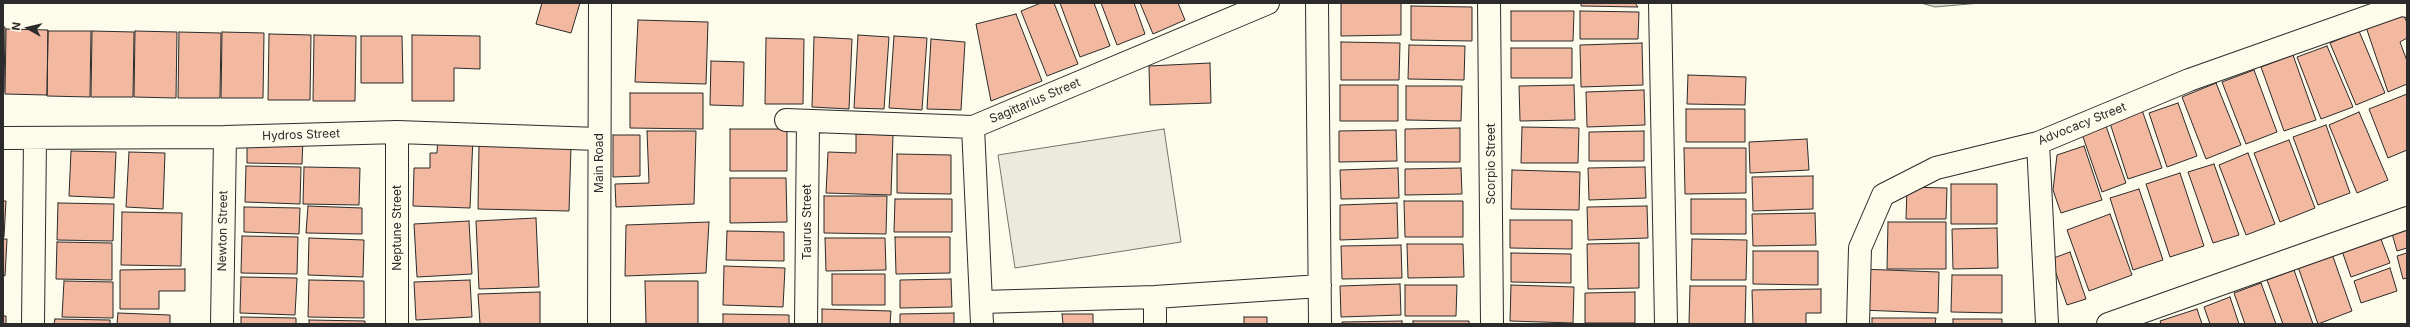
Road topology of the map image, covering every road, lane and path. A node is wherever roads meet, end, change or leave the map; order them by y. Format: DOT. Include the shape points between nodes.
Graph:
graph roads {
  1 [pos="600,3"];
  2 [pos="1268,3"];
  3 [pos="1317,3"];
  4 [pos="1489,3"];
  5 [pos="1660,3"];
  6 [pos="2407,6"];
  7 [pos="797,120"];
  8 [pos="973,127"];
  9 [pos="397,132"];
  10 [pos="225,137"];
  11 [pos="3,138"];
  12 [pos="35,138"];
  13 [pos="598,139"];
  14 [pos="2038,143"];
  15 [pos="2407,218"];
  16 [pos="1320,286"];
  17 [pos="1155,297"];
  18 [pos="982,302"];
  19 [pos="34,324"];
  20 [pos="222,324"];
  21 [pos="397,324"];
  22 [pos="599,324"];
  23 [pos="806,324"];
  24 [pos="982,324"];
  25 [pos="1155,324"];
  26 [pos="1320,324"];
  27 [pos="1492,324"];
  28 [pos="1666,324"];
  29 [pos="1858,324"];
  30 [pos="2047,324"];
  31 [pos="2108,324"];
  1 -- 13 [label="street, Main Road"];
  2 -- 8 [label="street, Sagittarius Street"];
  3 -- 16 [label="street"];
  4 -- 27 [label="street, Scorpio Street"];
  5 -- 28 [label="street"];
  6 -- 14 [label="street, Advocacy Street" via="2402,5 2189,80"];
  7 -- 8 [label="street, Sagittarius Street"];
  7 -- 23 [label="street, Taurus Street"];
  8 -- 18 [label="street"];
  9 -- 10 [label="street, Hydros Street"];
  9 -- 13 [label="street, Hydros Street"];
  9 -- 21 [label="street, Neptune Street"];
  10 -- 12 [label="street, Hydros Street"];
  10 -- 20 [label="street, Newton Street"];
  11 -- 12 [label="street, Hydros Street"];
  12 -- 19 [label="street"];
  13 -- 22 [label="street, Main Road"];
  14 -- 29 [label="street, Advocacy Street" via="1936,168 1883,195 1860,248"];
  14 -- 30 [label="street"];
  15 -- 31 [label="street"];
  16 -- 17 [label="street"];
  16 -- 26 [label="street"];
  17 -- 18 [label="street"];
  17 -- 25 [label="street"];
  18 -- 24 [label="street"];
}
